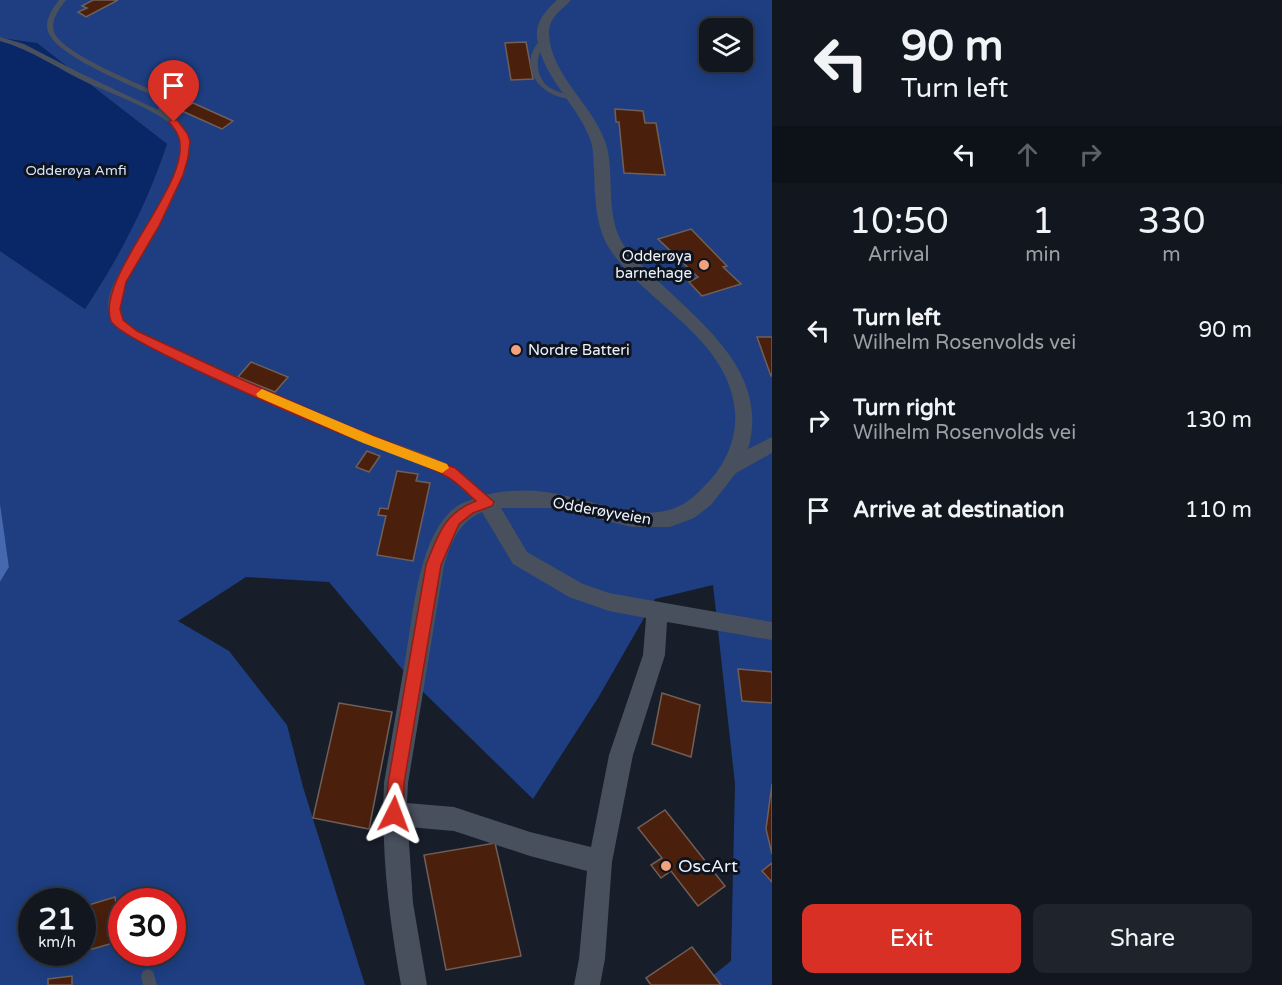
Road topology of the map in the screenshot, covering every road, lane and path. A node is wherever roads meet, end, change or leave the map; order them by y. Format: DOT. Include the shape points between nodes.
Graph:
graph roads {
  1 [pos="63,0"];
  2 [pos="565,0"];
  3 [pos="0,39"];
  4 [pos="161,114"];
  5 [pos="772,444"];
  6 [pos="732,467"];
  7 [pos="487,502"];
  8 [pos="657,610"];
  9 [pos="772,630"];
  10 [pos="394,814"];
  11 [pos="600,862"];
  12 [pos="414,985"];
  13 [pos="587,985"];
  1 -- 4 [label="lane" via="52,18 54,38 96,66 160,97 164,104"];
  2 -- 6 [label="street, Odderøyveien" via="550,13 544,39 550,59 598,143 608,221 616,246 728,361 739,385 745,429"];
  3 -- 4 [label="lane" via="22,45"];
  4 -- 7 [label="lane" via="182,133 183,158 154,226 120,282 114,309 117,322 133,334 232,381 450,471"];
  5 -- 6 [label="street, Odderøyveien"];
  6 -- 7 [label="street, Odderøyveien" via="702,504 678,518 650,522 567,503 518,498"];
  7 -- 8 [label="street" via="520,558 549,577 609,602"];
  7 -- 10 [label="street, Odderøyveien" via="454,520 434,565"];
  8 -- 9 [label="street"];
  8 -- 11 [label="street" via="654,655 621,755"];
  10 -- 11 [label="street" via="454,819"];
  10 -- 12 [label="street, Odderøyveien" via="400,903"];
  11 -- 13 [label="street"];
}
